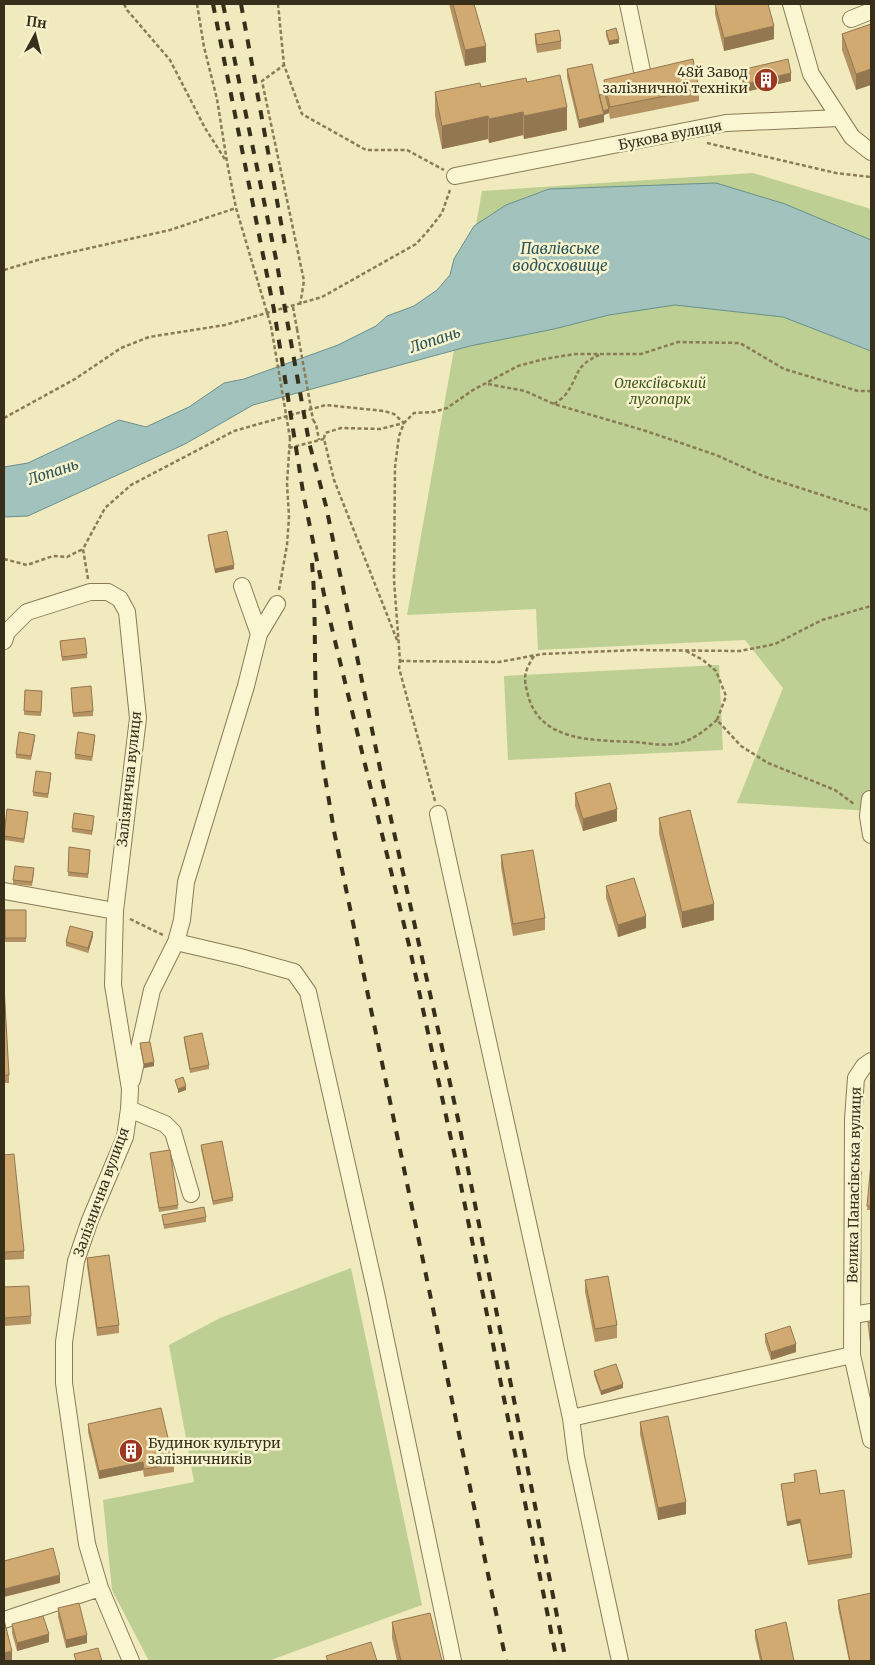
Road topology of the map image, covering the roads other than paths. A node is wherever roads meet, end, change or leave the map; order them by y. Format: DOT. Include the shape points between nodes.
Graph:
graph roads {
  1 [pos="628,4"];
  2 [pos="791,4"];
  3 [pos="871,11"];
  4 [pos="851,19"];
  5 [pos="642,71"];
  6 [pos="839,118"];
  7 [pos="871,152"];
  8 [pos="455,176"];
  9 [pos="242,586"];
  10 [pos="276,604"];
  11 [pos="259,634"];
  12 [pos="4,641"];
  13 [pos="871,799"];
  14 [pos="438,814"];
  15 [pos="871,835"];
  16 [pos="4,891"];
  17 [pos="115,911"];
  18 [pos="176,942"];
  19 [pos="871,1060"];
  20 [pos="130,1089"];
  21 [pos="129,1109"];
  22 [pos="192,1194"];
  23 [pos="871,1312"];
  24 [pos="853,1315"];
  25 [pos="852,1355"];
  26 [pos="571,1418"];
  27 [pos="871,1440"];
  28 [pos="100,1588"];
  29 [pos="4,1620"];
  30 [pos="131,1661"];
  31 [pos="453,1661"];
  32 [pos="620,1661"];
  1 -- 5 [label="street"];
  2 -- 6 [label="street" via="811,74"];
  3 -- 4 [label="street"];
  6 -- 7 [label="street" via="852,136"];
  6 -- 8 [label="street, Букова вулиця" via="726,123"];
  9 -- 11 [label="street"];
  10 -- 11 [label="street"];
  11 -- 18 [label="street" via="186,882"];
  12 -- 17 [label="street, Залізнична вулиця" via="7,632 28,612 90,592 108,592 120,599 127,612 138,718"];
  13 -- 15 [label="street" via="868,816"];
  14 -- 26 [label="street"];
  16 -- 17 [label="street"];
  17 -- 20 [label="street, Залізнична вулиця" via="113,985"];
  18 -- 20 [label="street" via="152,990"];
  18 -- 31 [label="street" via="294,972 308,992 376,1293"];
  19 -- 24 [label="street, Велика Панасівська вулиця" via="856,1078 853,1119"];
  20 -- 21 [label="street, Залізнична вулиця"];
  21 -- 22 [label="street" via="165,1124 173,1132"];
  21 -- 28 [label="street, Залізнична вулиця" via="125,1137 76,1261 64,1342 64,1383 87,1544"];
  23 -- 24 [label="street"];
  24 -- 25 [label="street, Велика Панасівська вулиця"];
  25 -- 26 [label="street"];
  25 -- 27 [label="street, Велика Панасівська вулиця"];
  26 -- 32 [label="street" via="576,1457"];
  28 -- 29 [label="street"];
  28 -- 30 [label="street, Залізнична вулиця"];
}
